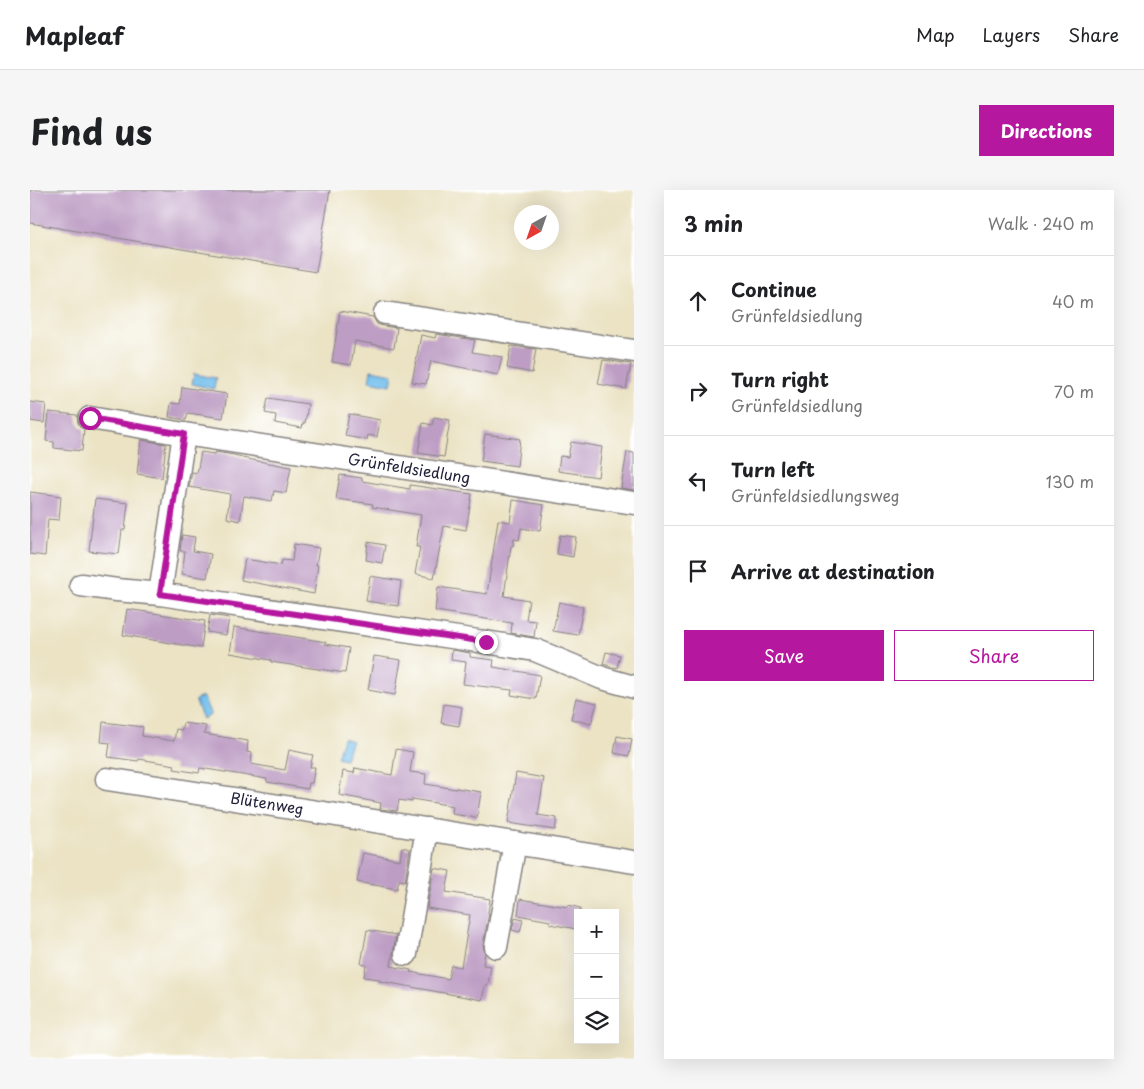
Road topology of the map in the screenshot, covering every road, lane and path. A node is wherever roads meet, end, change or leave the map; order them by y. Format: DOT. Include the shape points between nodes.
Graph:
graph roads {
  1 [pos="385,314"];
  2 [pos="634,351"];
  3 [pos="90,418"];
  4 [pos="184,434"];
  5 [pos="634,504"];
  6 [pos="81,584"];
  7 [pos="160,594"];
  8 [pos="634,687"];
  9 [pos="107,779"];
  10 [pos="427,829"];
  11 [pos="515,843"];
  12 [pos="634,862"];
  13 [pos="496,947"];
  14 [pos="406,954"];
  1 -- 2 [label="street"];
  3 -- 4 [label="street, Grünfeldsiedlung"];
  4 -- 5 [label="street, Grünfeldsiedlung"];
  4 -- 7 [label="street"];
  6 -- 7 [label="street"];
  7 -- 8 [label="street" via="535,650 602,678"];
  9 -- 10 [label="street, Blütenweg"];
  10 -- 11 [label="street, Blütenweg"];
  10 -- 14 [label="street"];
  11 -- 12 [label="street, Blütenweg"];
  11 -- 13 [label="street"];
}
